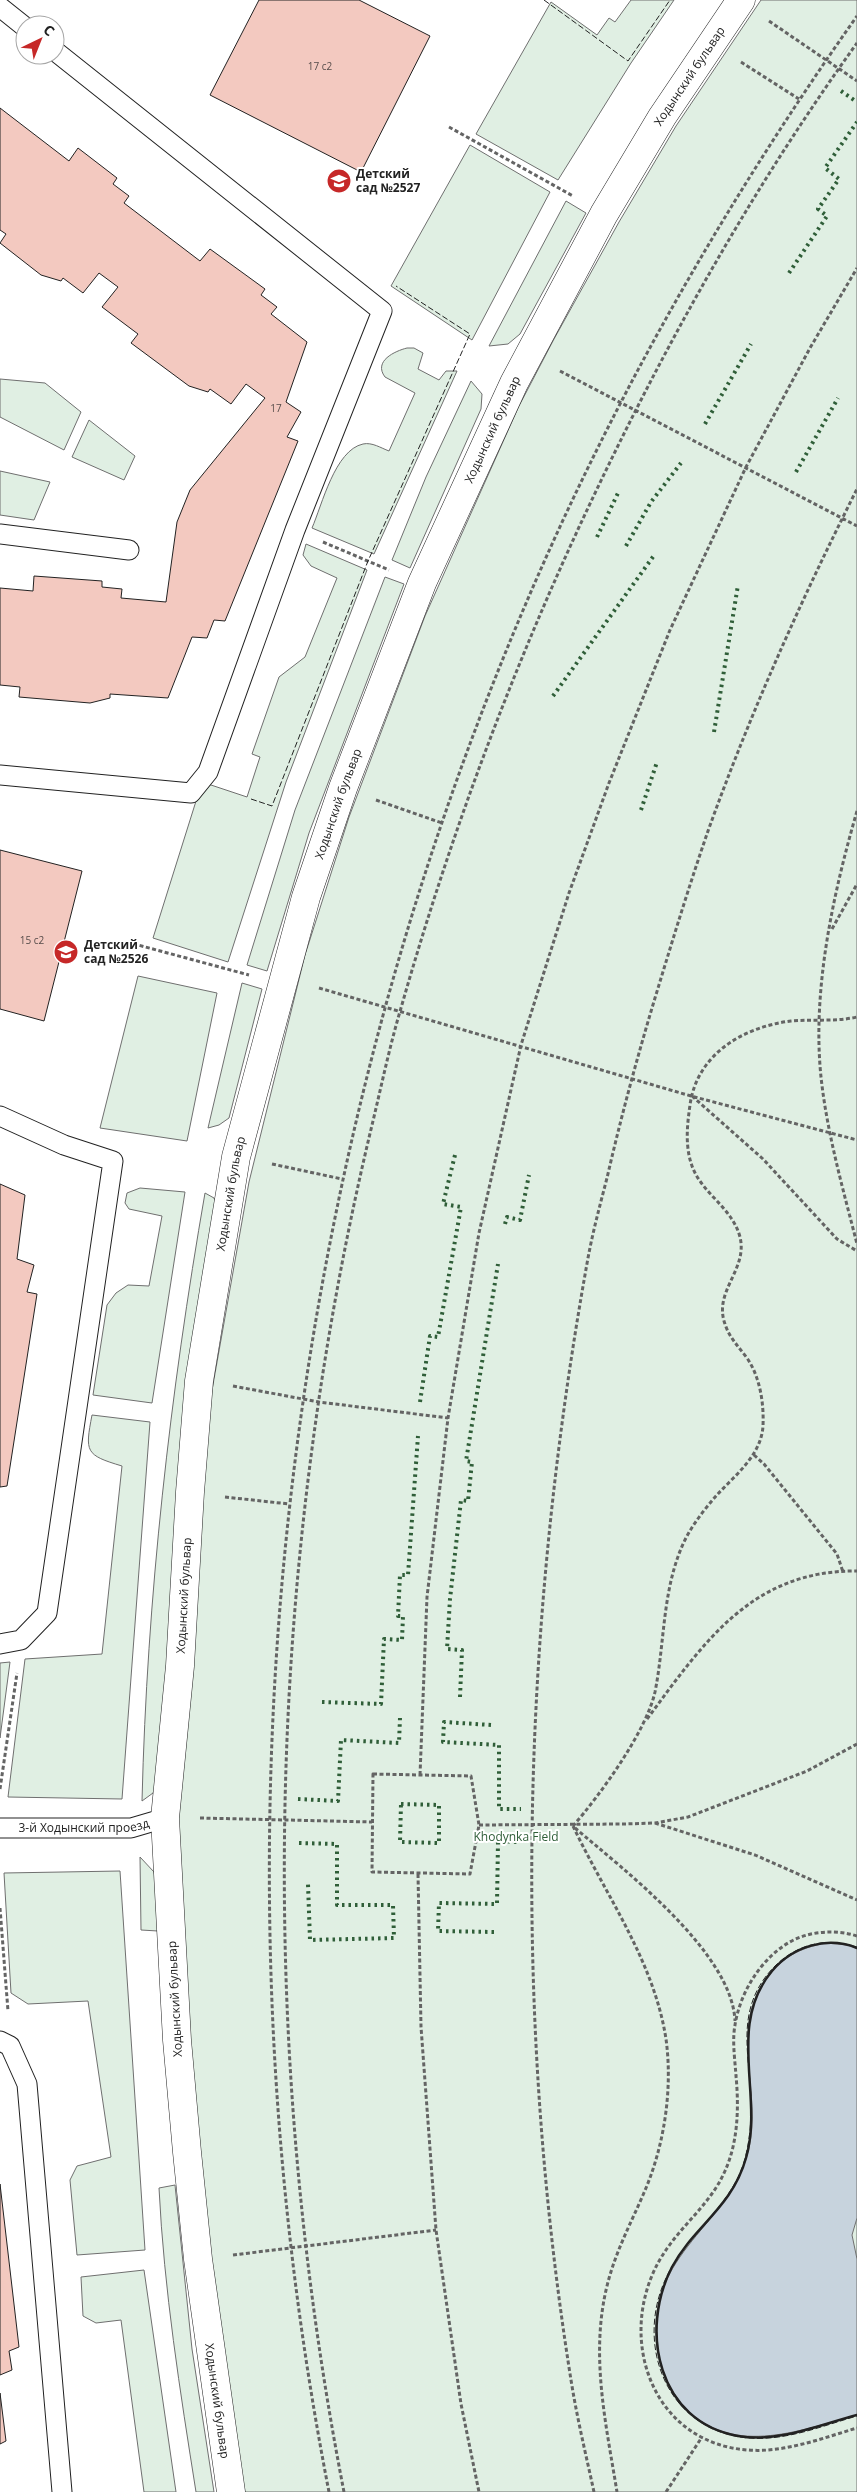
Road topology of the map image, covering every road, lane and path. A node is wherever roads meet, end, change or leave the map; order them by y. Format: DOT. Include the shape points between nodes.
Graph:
graph roads {
  1 [pos="741,1"];
  2 [pos="0,7"];
  3 [pos="857,16"];
  4 [pos="15,19"];
  5 [pos="712,43"];
  6 [pos="857,43"];
  7 [pos="65,59"];
  8 [pos="826,59"];
  9 [pos="839,68"];
  10 [pos="857,81"];
  11 [pos="799,99"];
  12 [pos="449,127"];
  13 [pos="604,214"];
  14 [pos="857,268"];
  15 [pos="528,355"];
  16 [pos="620,402"];
  17 [pos="634,410"];
  18 [pos="746,467"];
  19 [pos="857,490"];
  20 [pos="842,518"];
  21 [pos="857,526"];
  22 [pos="295,530"];
  23 [pos="0,534"];
  24 [pos="129,550"];
  25 [pos="422,583"];
  26 [pos="0,775"];
  27 [pos="343,788"];
  28 [pos="857,811"];
  29 [pos="442,823"];
  30 [pos="857,884"];
  31 [pos="830,932"];
  32 [pos="127,942"];
  33 [pos="282,981"];
  34 [pos="385,1007"];
  35 [pos="400,1011"];
  36 [pos="857,1017"];
  37 [pos="819,1021"];
  38 [pos="521,1045"];
  39 [pos="631,1078"];
  40 [pos="691,1096"];
  41 [pos="0,1116"];
  42 [pos="829,1132"];
  43 [pos="857,1140"];
  44 [pos="236,1157"];
  45 [pos="342,1179"];
  46 [pos="857,1244"];
  47 [pos="857,1251"];
  48 [pos="199,1382"];
  49 [pos="304,1399"];
  50 [pos="319,1402"];
  51 [pos="448,1418"];
  52 [pos="754,1455"];
  53 [pos="190,1492"];
  54 [pos="289,1504"];
  55 [pos="857,1571"];
  56 [pos="844,1572"];
  57 [pos="21,1640"];
  58 [pos="0,1644"];
  59 [pos="642,1725"];
  60 [pos="857,1744"];
  61 [pos="420,1775"];
  62 [pos="0,1789"];
  63 [pos="166,1818"];
  64 [pos="269,1819"];
  65 [pos="285,1820"];
  66 [pos="372,1822"];
  67 [pos="655,1822"];
  68 [pos="479,1825"];
  69 [pos="531,1825"];
  70 [pos="573,1826"];
  71 [pos="0,1828"];
  72 [pos="418,1874"];
  73 [pos="857,1900"];
  74 [pos="0,1908"];
  75 [pos="857,1936"];
  76 [pos="735,2025"];
  77 [pos="5,2044"];
  78 [pos="436,2230"];
  79 [pos="305,2248"];
  80 [pos="290,2250"];
  81 [pos="198,2259"];
  82 [pos="857,2428"];
  83 [pos="702,2437"];
  84 [pos="62,2492"];
  85 [pos="231,2492"];
  86 [pos="329,2492"];
  87 [pos="344,2492"];
  88 [pos="479,2492"];
  89 [pos="594,2492"];
  90 [pos="617,2492"];
  91 [pos="666,2492"];
  1 -- 5 [label="street, Ходынский бульвар"];
  1 -- 8 [label="path"];
  2 -- 4 [label="lane"];
  3 -- 8 [label="path"];
  5 -- 11 [label="path"];
  5 -- 13 [label="street, Ходынский бульвар" via="662,117"];
  6 -- 9 [label="path"];
  7 -- 22 [label="lane" via="382,311"];
  8 -- 9 [label="path"];
  8 -- 11 [label="path"];
  9 -- 10 [label="path"];
  9 -- 17 [label="path" via="708,273"];
  11 -- 16 [label="path" via="695,266"];
  12 -- 13 [label="path"];
  13 -- 15 [label="street, Ходынский бульвар"];
  14 -- 18 [label="path"];
  15 -- 16 [label="path"];
  15 -- 25 [label="street, Ходынский бульвар"];
  16 -- 17 [label="path"];
  16 -- 29 [label="path" via="540,570"];
  17 -- 18 [label="path"];
  17 -- 35 [label="path" via="519,661 456,828"];
  18 -- 20 [label="path"];
  18 -- 38 [label="path" via="670,630 609,783 569,893"];
  19 -- 20 [label="path"];
  20 -- 21 [label="path"];
  20 -- 39 [label="path" via="770,676 709,829"];
  22 -- 25 [label="path"];
  22 -- 26 [label="lane" via="208,772 190,793"];
  23 -- 24 [label="lane"];
  25 -- 27 [label="street, Ходынский бульвар"];
  27 -- 29 [label="path"];
  27 -- 33 [label="street, Ходынский бульвар"];
  28 -- 31 [label="path"];
  29 -- 34 [label="path"];
  30 -- 31 [label="path"];
  31 -- 37 [label="path" via="823,967"];
  32 -- 33 [label="path"];
  33 -- 34 [label="path"];
  33 -- 44 [label="street, Ходынский бульвар"];
  34 -- 35 [label="path"];
  34 -- 45 [label="path"];
  35 -- 38 [label="path"];
  35 -- 50 [label="path" via="358,1184"];
  36 -- 37 [label="path"];
  37 -- 40 [label="path" via="777,1024 748,1032 722,1046 696,1082"];
  37 -- 42 [label="path" via="820,1075"];
  38 -- 39 [label="path"];
  38 -- 51 [label="path" via="479,1233"];
  39 -- 40 [label="path"];
  39 -- 69 [label="path" via="588,1254 560,1436 541,1627"];
  40 -- 42 [label="path"];
  40 -- 47 [label="path" via="775,1170 837,1239"];
  40 -- 52 [label="path" via="687,1132 693,1167 704,1188 730,1215 742,1244 740,1263 724,1294 721,1312 728,1333 748,1359 760,1390 762,1434"];
  41 -- 57 [label="lane" via="64,1145 113,1161 47,1613"];
  42 -- 43 [label="path"];
  42 -- 46 [label="path"];
  44 -- 45 [label="path"];
  44 -- 48 [label="street, Ходынский бульвар"];
  45 -- 49 [label="path"];
  48 -- 49 [label="path"];
  48 -- 53 [label="street, Ходынский бульвар"];
  49 -- 50 [label="path"];
  49 -- 54 [label="path"];
  50 -- 51 [label="path"];
  50 -- 65 [label="path" via="296,1607"];
  51 -- 61 [label="path" via="427,1597"];
  52 -- 56 [label="path" via="837,1554"];
  52 -- 59 [label="path" via="710,1504 684,1542 666,1610 654,1694"];
  53 -- 54 [label="path"];
  53 -- 63 [label="street, Ходынский бульвар" via="180,1666"];
  54 -- 64 [label="path" via="280,1605"];
  55 -- 56 [label="path"];
  56 -- 59 [label="path" via="780,1587 738,1611 694,1657"];
  57 -- 58 [label="lane"];
  57 -- 62 [label="path"];
  59 -- 70 [label="path" via="596,1797"];
  60 -- 67 [label="path" via="807,1771 731,1802 688,1817"];
  61 -- 66 [label="path" via="373,1774"];
  61 -- 68 [label="path" via="471,1776"];
  63 -- 64 [label="path"];
  63 -- 71 [label="lane, 3-й Ходынский проезд" via="131,1828"];
  63 -- 81 [label="street, Ходынский бульвар" via="176,2040"];
  64 -- 65 [label="path"];
  64 -- 80 [label="path" via="272,2036"];
  65 -- 66 [label="path"];
  65 -- 79 [label="path" via="287,2035"];
  66 -- 72 [label="path" via="372,1872"];
  67 -- 70 [label="path"];
  67 -- 73 [label="path" via="755,1855"];
  68 -- 69 [label="path"];
  68 -- 72 [label="path" via="470,1874"];
  69 -- 70 [label="path"];
  69 -- 89 [label="path" via="535,2021 549,2217 572,2383"];
  70 -- 76 [label="path" via="640,1886 711,1960 727,1987"];
  70 -- 90 [label="path" via="644,1962 660,2007 668,2060 665,2115 659,2148 614,2262 604,2298 600,2376"];
  72 -- 78 [label="path" via="421,2027"];
  74 -- 77 [label="path"];
  75 -- 76 [label="path" via="825,1932 794,1939 783,1946 755,1975"];
  76 -- 83 [label="path" via="737,2110 730,2159 713,2192 664,2252 646,2289 640,2318 643,2361 651,2383 669,2410"];
  77 -- 84 [label="lane" via="27,2084"];
  78 -- 79 [label="path"];
  78 -- 88 [label="path" via="460,2404"];
  79 -- 80 [label="path"];
  79 -- 87 [label="path" via="331,2427"];
  80 -- 81 [label="path"];
  80 -- 86 [label="path" via="316,2429"];
  81 -- 85 [label="street, Ходынский бульвар"];
  82 -- 83 [label="path" via="792,2446 750,2450"];
  83 -- 91 [label="path"];
}
